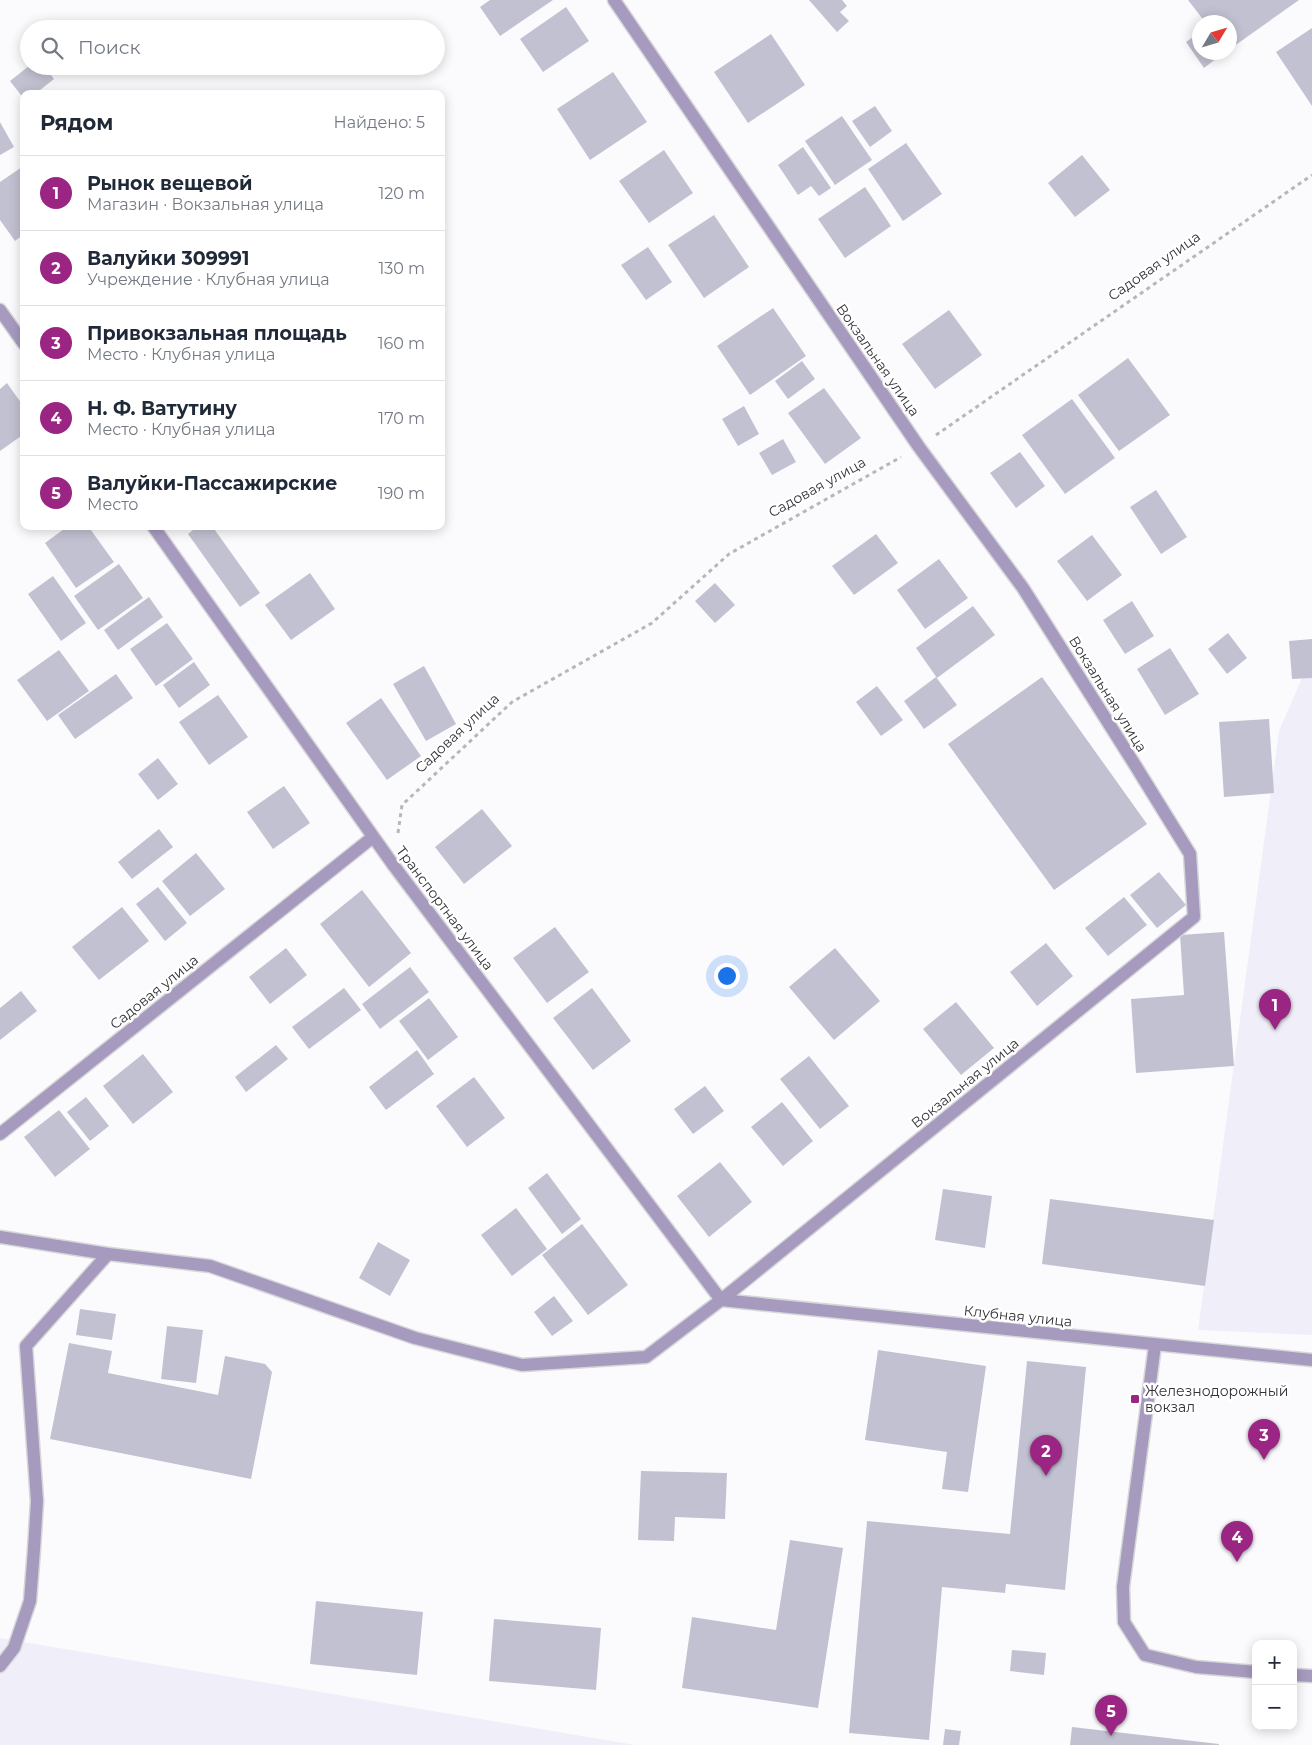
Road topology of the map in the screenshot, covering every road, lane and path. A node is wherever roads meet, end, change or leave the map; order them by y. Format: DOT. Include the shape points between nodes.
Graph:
graph roads {
  1 [pos="614,0"];
  2 [pos="1312,175"];
  3 [pos="0,310"];
  4 [pos="20,338"];
  5 [pos="919,447"];
  6 [pos="156,530"];
  7 [pos="373,837"];
  8 [pos="394,866"];
  9 [pos="0,1134"];
  10 [pos="0,1237"];
  11 [pos="108,1254"];
  12 [pos="721,1300"];
  13 [pos="1155,1345"];
  14 [pos="1312,1360"];
  15 [pos="0,1666"];
  16 [pos="1252,1672"];
  17 [pos="1297,1675"];
  18 [pos="1312,1676"];
  1 -- 5 [label="street, Вокзальная улица"];
  2 -- 5 [label="path, Садовая улица"];
  3 -- 4 [label="street"];
  5 -- 8 [label="path, Садовая улица" via="729,554 652,622 512,702 402,805"];
  5 -- 12 [label="street, Вокзальная улица" via="1023,588 1190,854 1194,917"];
  6 -- 7 [label="street, Транспортная улица"];
  7 -- 8 [label="street, Транспортная улица"];
  7 -- 9 [label="street, Садовая улица"];
  8 -- 12 [label="street, Транспортная улица"];
  10 -- 11 [label="street"];
  11 -- 12 [label="street" via="210,1266 415,1338 522,1366 646,1357"];
  11 -- 15 [label="street" via="26,1346 37,1501 30,1602 14,1648"];
  12 -- 13 [label="street, Клубная улица"];
  13 -- 14 [label="street, Клубная улица"];
  13 -- 16 [label="street" via="1123,1587 1124,1622 1145,1655 1196,1667"];
  17 -- 18 [label="street"];
}
